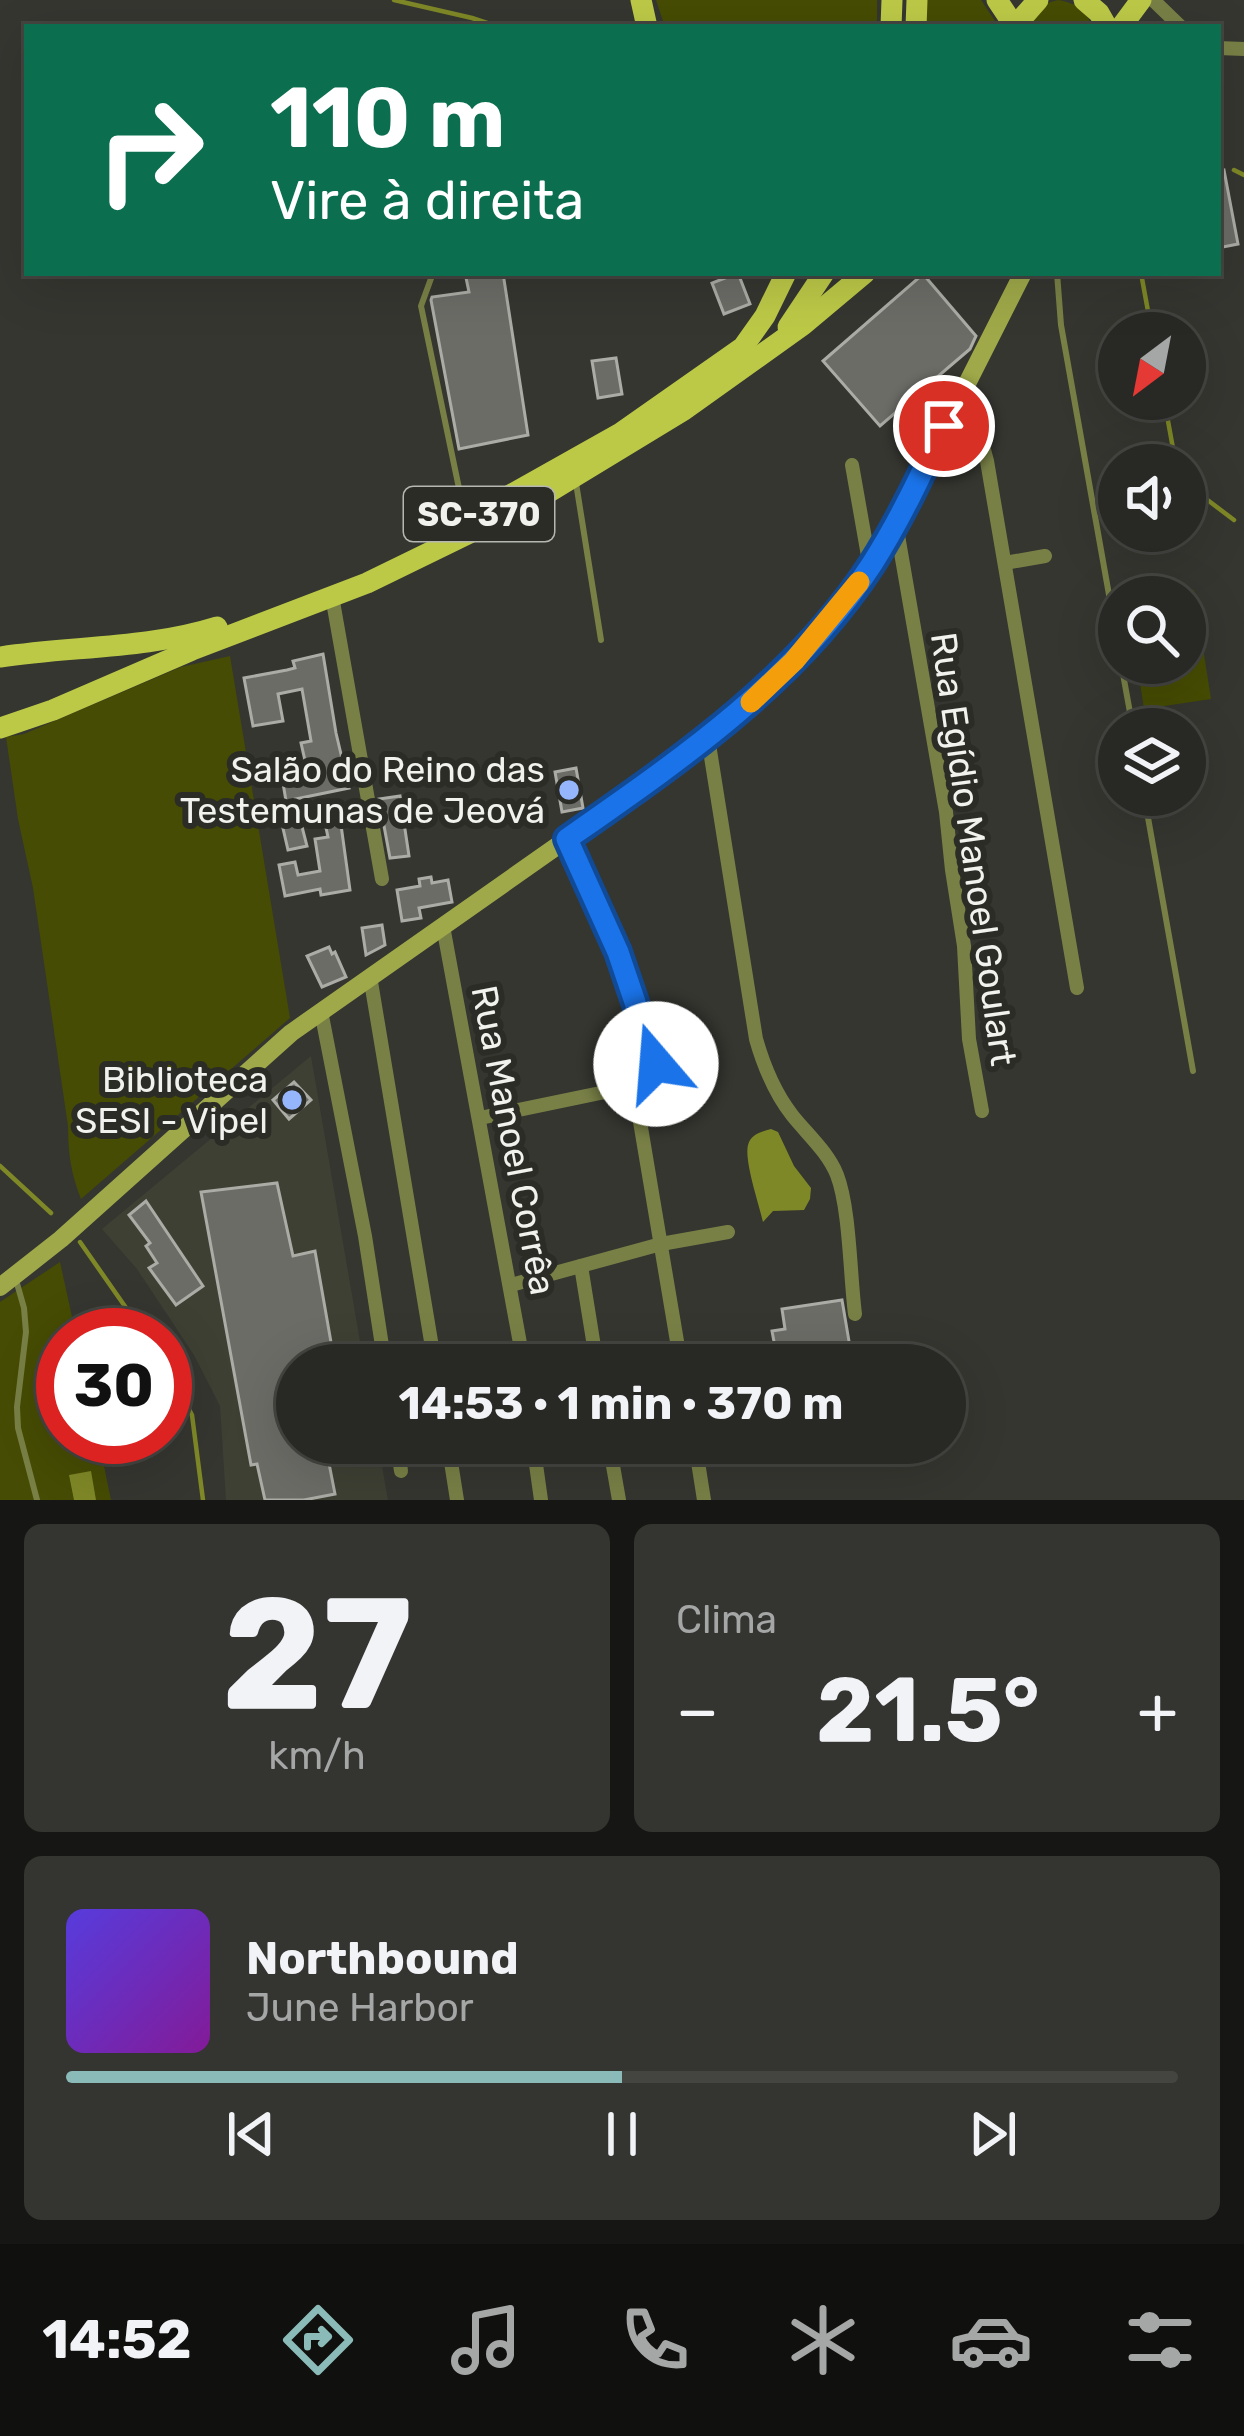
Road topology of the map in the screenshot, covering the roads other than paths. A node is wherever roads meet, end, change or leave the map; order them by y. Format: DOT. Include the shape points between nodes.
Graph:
graph roads {
  1 [pos="997,0"];
  2 [pos="1038,0"];
  3 [pos="1084,0"];
  4 [pos="1153,0"];
  5 [pos="1016,24"];
  6 [pos="1019,24"];
  7 [pos="1104,24"];
  8 [pos="1178,24"];
  9 [pos="432,276"];
  10 [pos="785,276"];
  11 [pos="806,276"];
  12 [pos="822,276"];
  13 [pos="861,276"];
  14 [pos="1021,276"];
  15 [pos="1057,276"];
  16 [pos="753,351"];
  17 [pos="956,402"];
  18 [pos="852,465"];
  19 [pos="575,477"];
  20 [pos="466,520"];
  21 [pos="896,524"];
  22 [pos="1046,556"];
  23 [pos="1005,563"];
  24 [pos="870,567"];
  25 [pos="1106,576"];
  26 [pos="332,596"];
  27 [pos="601,640"];
  28 [pos="0,657"];
  29 [pos="0,728"];
  30 [pos="708,738"];
  31 [pos="1148,816"];
  32 [pos="567,839"];
  33 [pos="382,880"];
  34 [pos="443,926"];
  35 [pos="370,976"];
  36 [pos="1077,988"];
  37 [pos="321,1011"];
  38 [pos="1193,1071"];
  39 [pos="634,1086"];
  40 [pos="982,1111"];
  41 [pos="480,1118"];
  42 [pos="728,1232"];
  43 [pos="661,1244"];
  44 [pos="581,1266"];
  45 [pos="8,1282"];
  46 [pos="511,1285"];
  47 [pos="854,1314"];
  48 [pos="382,1344"];
  49 [pos="431,1344"];
  50 [pos="521,1344"];
  51 [pos="594,1344"];
  52 [pos="678,1344"];
  53 [pos="400,1464"];
  54 [pos="451,1464"];
  55 [pos="536,1464"];
  56 [pos="613,1464"];
  57 [pos="698,1464"];
  58 [pos="401,1471"];
  59 [pos="37,1500"];
  60 [pos="457,1500"];
  61 [pos="541,1500"];
  62 [pos="619,1500"];
  63 [pos="704,1500"];
  1 -- 5 [label="main road"];
  2 -- 6 [label="main road"];
  3 -- 7 [label="main road"];
  4 -- 8 [label="street"];
  9 -- 20 [label="lane" via="422,306"];
  10 -- 16 [label="main road, SC-370"];
  11 -- 16 [label="main road, SC-370"];
  12 -- 16 [label="main road, SC-370" via="800,311"];
  13 -- 16 [label="main road, SC-370"];
  14 -- 17 [label="street"];
  15 -- 25 [label="lane"];
  16 -- 19 [label="main road, SC-370" via="684,410"];
  16 -- 20 [label="main road, SC-370"];
  17 -- 21 [label="street"];
  17 -- 23 [label="street" via="983,444"];
  18 -- 24 [label="street"];
  19 -- 26 [label="main road, SC-370"];
  19 -- 27 [label="lane"];
  20 -- 28 [label="main road, SC-370" via="363,570 190,635"];
  21 -- 24 [label="street"];
  21 -- 40 [label="street, Rua Egídio Manoel Goulart" via="946,812"];
  22 -- 23 [label="street"];
  23 -- 36 [label="street"];
  24 -- 30 [label="street" via="794,661"];
  26 -- 29 [label="main road, SC-370"];
  26 -- 33 [label="street"];
  30 -- 32 [label="street"];
  30 -- 47 [label="street" via="756,1039 773,1087 837,1175"];
  31 -- 38 [label="lane"];
  32 -- 34 [label="street"];
  32 -- 39 [label="street" via="656,1058 650,1079"];
  34 -- 35 [label="street"];
  34 -- 41 [label="street, Rua Manoel Corrêa"];
  35 -- 37 [label="street"];
  35 -- 49 [label="street"];
  37 -- 45 [label="street"];
  37 -- 48 [label="street"];
  39 -- 41 [label="street"];
  39 -- 43 [label="street"];
  41 -- 46 [label="street, Rua Manoel Corrêa"];
  42 -- 43 [label="street"];
  43 -- 44 [label="street"];
  43 -- 52 [label="street"];
  44 -- 46 [label="street"];
  44 -- 51 [label="street"];
  45 -- 59 [label="lane" via="25,1308 18,1428"];
  46 -- 50 [label="street, Rua Manoel Corrêa"];
  53 -- 58 [label="street"];
  54 -- 60 [label="street"];
  55 -- 61 [label="street"];
  56 -- 62 [label="street"];
  57 -- 63 [label="street"];
}
